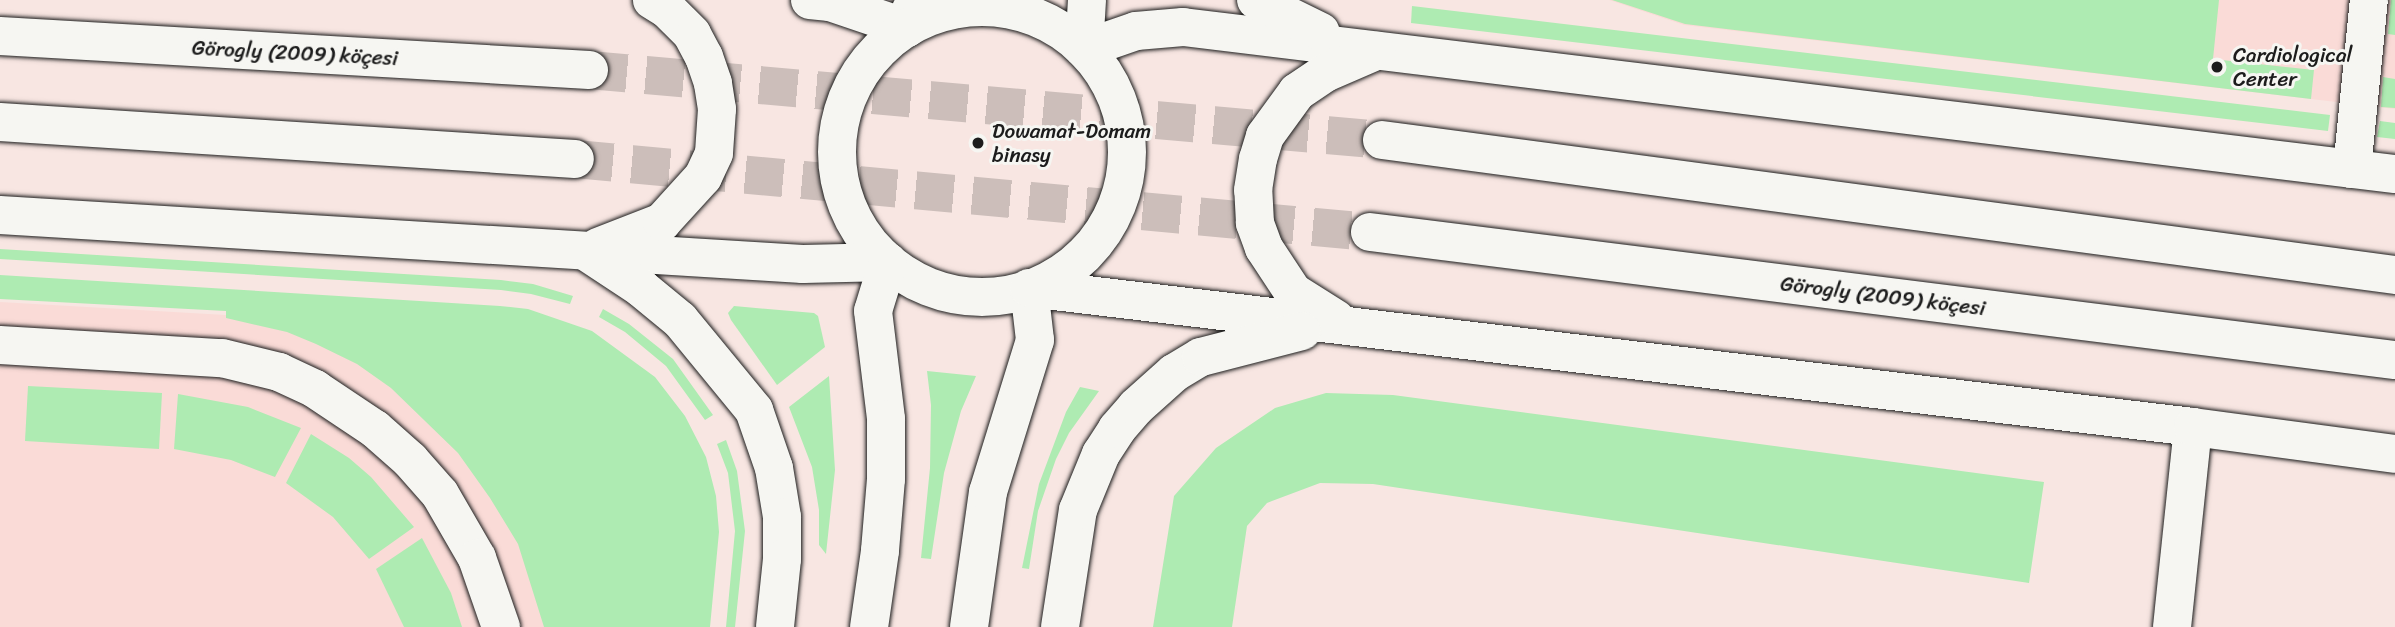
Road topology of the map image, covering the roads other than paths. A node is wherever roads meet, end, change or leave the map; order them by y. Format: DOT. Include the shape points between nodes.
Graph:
graph roads {
  1 [pos="652,0"];
  2 [pos="810,0"];
  3 [pos="1087,0"];
  4 [pos="1256,0"];
  5 [pos="2369,0"];
  6 [pos="910,14"];
  7 [pos="0,36"];
  8 [pos="1084,49"];
  9 [pos="1380,50"];
  10 [pos="590,70"];
  11 [pos="0,122"];
  12 [pos="1382,140"];
  13 [pos="575,159"];
  14 [pos="2352,169"];
  15 [pos="2395,174"];
  16 [pos="0,215"];
  17 [pos="1370,232"];
  18 [pos="587,251"];
  19 [pos="888,262"];
  20 [pos="2395,275"];
  21 [pos="1029,288"];
  22 [pos="1347,326"];
  23 [pos="0,345"];
  24 [pos="2395,360"];
  25 [pos="2193,427"];
  26 [pos="2395,454"];
  27 [pos="500,627"];
  28 [pos="775,627"];
  29 [pos="869,627"];
  30 [pos="968,627"];
  31 [pos="1060,627"];
  32 [pos="2172,627"];
  1 -- 18 [label="main road" via="692,34 704,57 717,109 714,153 703,177 662,222"];
  2 -- 6 [label="main road"];
  3 -- 8 [label="main road"];
  4 -- 9 [label="main road" via="1311,29"];
  5 -- 14 [label="main road"];
  6 -- 8 [label="main road" via="999,8 1045,22"];
  6 -- 19 [label="main road" via="859,75 841,117 837,141 848,207 858,228"];
  7 -- 10 [label="main road, Görogly (2009) köçesi"];
  8 -- 9 [label="main road" via="1136,31 1183,27"];
  8 -- 21 [label="main road" via="1100,67 1122,111 1127,135 1124,183 1105,229 1090,248 1073,265"];
  9 -- 14 [label="main road"];
  9 -- 22 [label="main road" via="1325,72 1297,92 1265,136 1254,190 1255,223 1274,267 1293,292"];
  11 -- 13 [label="main road"];
  12 -- 20 [label="main road"];
  14 -- 15 [label="main road"];
  16 -- 18 [label="main road"];
  17 -- 24 [label="main road, Görogly (2009) köçesi"];
  18 -- 19 [label="main road" via="803,264"];
  18 -- 28 [label="main road" via="680,320 754,410 774,468 782,517"];
  19 -- 21 [label="main road" via="909,276 955,294 1005,294"];
  19 -- 29 [label="main road" via="873,311 885,407 886,478"];
  21 -- 22 [label="main road"];
  21 -- 30 [label="main road" via="1035,340 988,492"];
  22 -- 25 [label="main road"];
  22 -- 31 [label="main road" via="1287,332 1201,357 1174,373 1136,407 1101,454 1078,510"];
  23 -- 27 [label="main road" via="222,358 279,372 315,388 375,429 440,494 477,558"];
  25 -- 26 [label="main road"];
  25 -- 32 [label="main road"];
}
